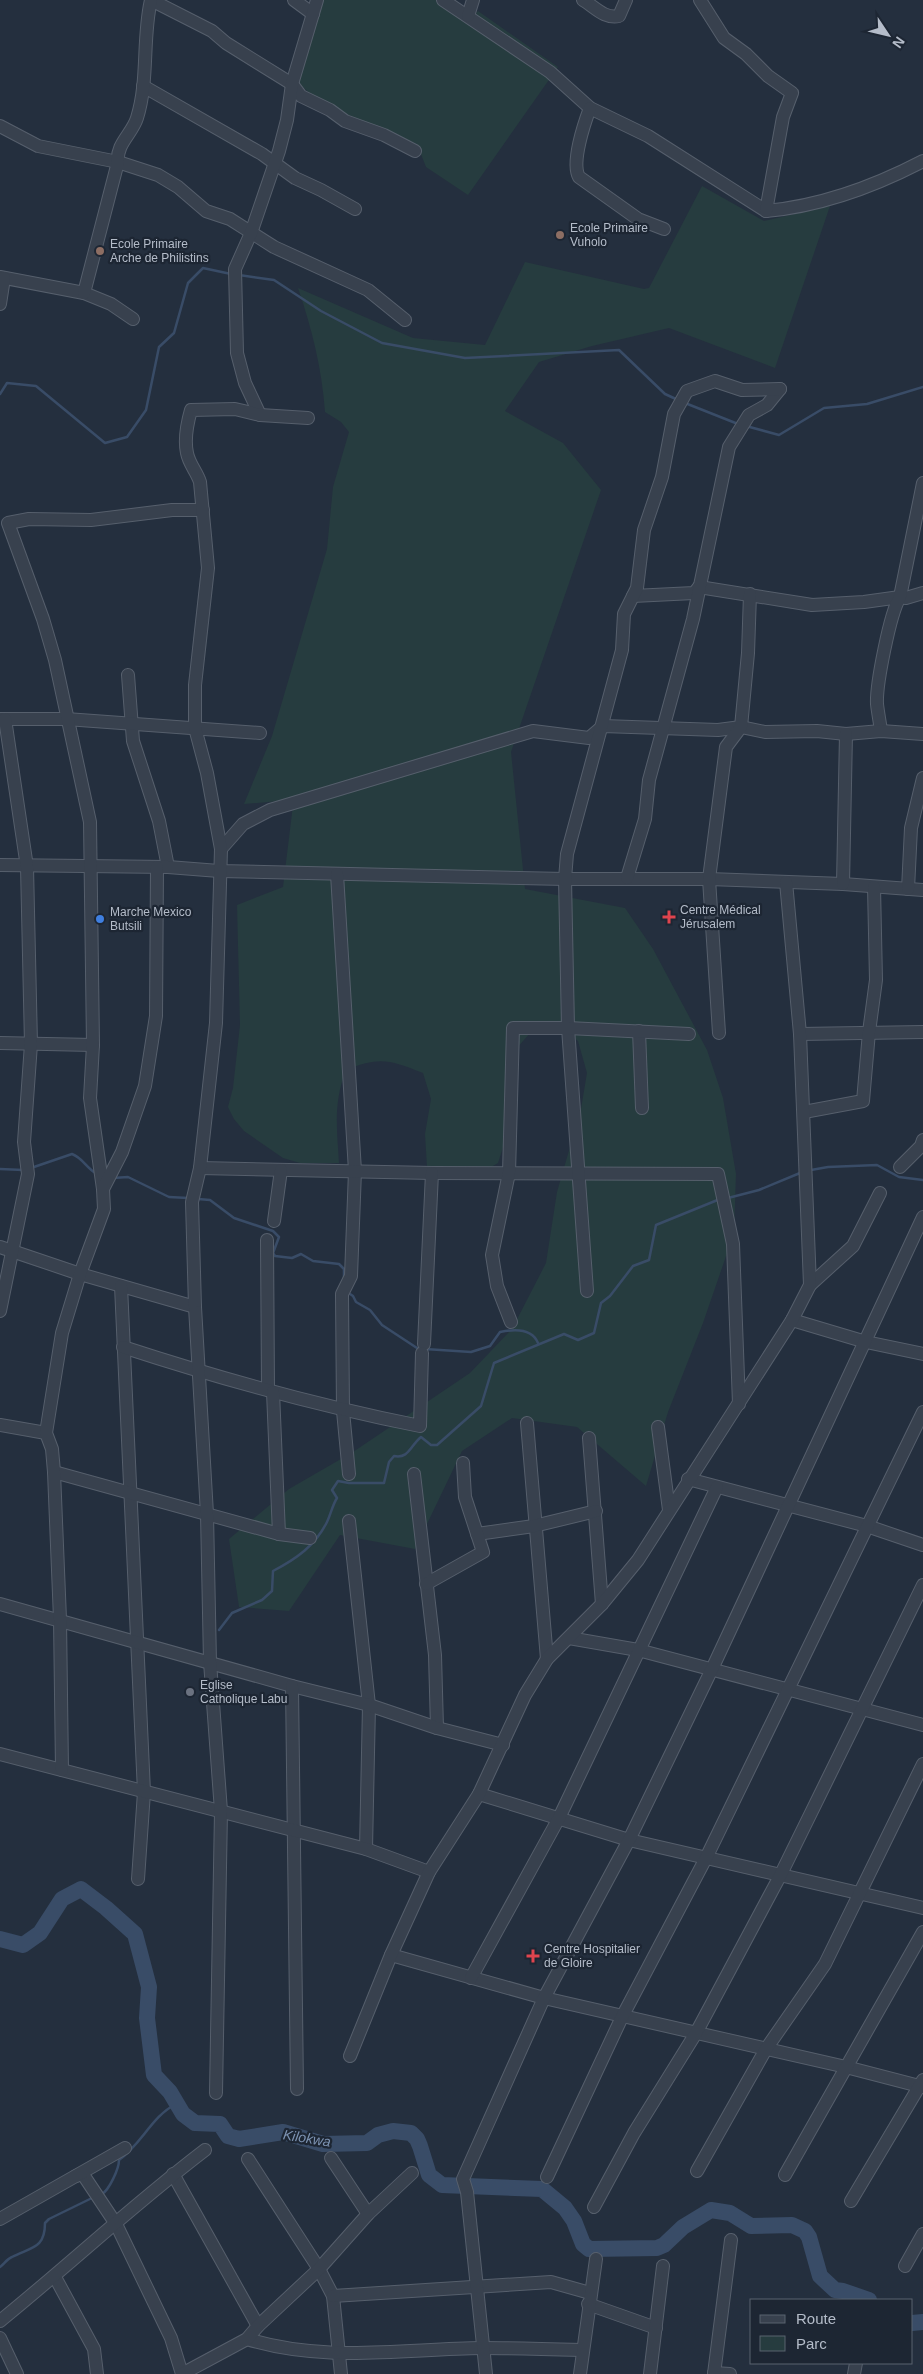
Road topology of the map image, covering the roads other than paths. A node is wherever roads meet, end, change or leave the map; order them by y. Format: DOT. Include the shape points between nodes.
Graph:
graph roads {
  1 [pos="151,0"];
  2 [pos="294,0"];
  3 [pos="317,0"];
  4 [pos="443,0"];
  5 [pos="473,0"];
  6 [pos="583,0"];
  7 [pos="626,0"];
  8 [pos="700,0"];
  9 [pos="313,14"];
  10 [pos="468,16"];
  11 [pos="292,84"];
  12 [pos="143,86"];
  13 [pos="590,108"];
  14 [pos="0,126"];
  15 [pos="415,151"];
  16 [pos="923,161"];
  17 [pos="118,162"];
  18 [pos="274,162"];
  19 [pos="355,210"];
  20 [pos="766,211"];
  21 [pos="664,229"];
  22 [pos="251,233"];
  23 [pos="2,278"];
  24 [pos="84,293"];
  25 [pos="0,304"];
  26 [pos="133,319"];
  27 [pos="405,320"];
  28 [pos="260,415"];
  29 [pos="308,418"];
  30 [pos="923,483"];
  31 [pos="203,510"];
  32 [pos="699,587"];
  33 [pos="923,593"];
  34 [pos="750,594"];
  35 [pos="633,596"];
  36 [pos="900,597"];
  37 [pos="128,675"];
  38 [pos="2,719"];
  39 [pos="66,719"];
  40 [pos="131,723"];
  41 [pos="603,726"];
  42 [pos="741,727"];
  43 [pos="195,728"];
  44 [pos="665,728"];
  45 [pos="881,732"];
  46 [pos="260,733"];
  47 [pos="846,734"];
  48 [pos="923,734"];
  49 [pos="923,778"];
  50 [pos="221,849"];
  51 [pos="0,865"];
  52 [pos="93,866"];
  53 [pos="27,867"];
  54 [pos="162,867"];
  55 [pos="219,871"];
  56 [pos="337,874"];
  57 [pos="627,878"];
  58 [pos="565,879"];
  59 [pos="709,879"];
  60 [pos="786,882"];
  61 [pos="843,884"];
  62 [pos="874,887"];
  63 [pos="908,889"];
  64 [pos="923,890"];
  65 [pos="568,1028"];
  66 [pos="639,1031"];
  67 [pos="869,1032"];
  68 [pos="923,1032"];
  69 [pos="719,1033"];
  70 [pos="690,1034"];
  71 [pos="800,1034"];
  72 [pos="0,1043"];
  73 [pos="31,1044"];
  74 [pos="93,1045"];
  75 [pos="642,1108"];
  76 [pos="804,1112"];
  77 [pos="923,1140"];
  78 [pos="900,1167"];
  79 [pos="200,1168"];
  80 [pos="282,1170"];
  81 [pos="355,1171"];
  82 [pos="432,1173"];
  83 [pos="510,1173"];
  84 [pos="577,1173"];
  85 [pos="103,1189"];
  86 [pos="880,1193"];
  87 [pos="923,1217"];
  88 [pos="274,1221"];
  89 [pos="267,1240"];
  90 [pos="0,1247"];
  91 [pos="13,1251"];
  92 [pos="80,1274"];
  93 [pos="810,1284"];
  94 [pos="121,1286"];
  95 [pos="587,1291"];
  96 [pos="195,1307"];
  97 [pos="0,1310"];
  98 [pos="792,1320"];
  99 [pos="511,1322"];
  100 [pos="866,1342"];
  101 [pos="123,1347"];
  102 [pos="923,1354"];
  103 [pos="199,1372"];
  104 [pos="270,1391"];
  105 [pos="739,1404"];
  106 [pos="344,1411"];
  107 [pos="923,1412"];
  108 [pos="527,1423"];
  109 [pos="0,1425"];
  110 [pos="658,1426"];
  111 [pos="46,1433"];
  112 [pos="589,1438"];
  113 [pos="463,1463"];
  114 [pos="54,1472"];
  115 [pos="349,1474"];
  116 [pos="414,1474"];
  117 [pos="688,1479"];
  118 [pos="717,1487"];
  119 [pos="130,1492"];
  120 [pos="789,1505"];
  121 [pos="669,1510"];
  122 [pos="596,1511"];
  123 [pos="207,1514"];
  124 [pos="349,1521"];
  125 [pos="534,1526"];
  126 [pos="867,1526"];
  127 [pos="279,1534"];
  128 [pos="477,1534"];
  129 [pos="310,1538"];
  130 [pos="923,1545"];
  131 [pos="426,1584"];
  132 [pos="923,1585"];
  133 [pos="0,1604"];
  134 [pos="602,1604"];
  135 [pos="60,1619"];
  136 [pos="569,1638"];
  137 [pos="137,1642"];
  138 [pos="638,1650"];
  139 [pos="547,1659"];
  140 [pos="210,1662"];
  141 [pos="712,1669"];
  142 [pos="292,1686"];
  143 [pos="789,1690"];
  144 [pos="369,1704"];
  145 [pos="862,1710"];
  146 [pos="923,1725"];
  147 [pos="437,1728"];
  148 [pos="503,1745"];
  149 [pos="0,1754"];
  150 [pos="923,1764"];
  151 [pos="62,1770"];
  152 [pos="144,1792"];
  153 [pos="479,1794"];
  154 [pos="221,1811"];
  155 [pos="559,1818"];
  156 [pos="295,1830"];
  157 [pos="629,1840"];
  158 [pos="366,1849"];
  159 [pos="706,1858"];
  160 [pos="429,1872"];
  161 [pos="780,1876"];
  162 [pos="138,1880"];
  163 [pos="860,1894"];
  164 [pos="923,1908"];
  165 [pos="923,1932"];
  166 [pos="391,1955"];
  167 [pos="471,1978"];
  168 [pos="544,1998"];
  169 [pos="622,2017"];
  170 [pos="696,2033"];
  171 [pos="766,2049"];
  172 [pos="350,2056"];
  173 [pos="846,2067"];
  174 [pos="922,2084"];
  175 [pos="297,2089"];
  176 [pos="216,2093"];
  177 [pos="125,2148"];
  178 [pos="205,2150"];
  179 [pos="331,2158"];
  180 [pos="248,2159"];
  181 [pos="697,2170"];
  182 [pos="412,2173"];
  183 [pos="173,2174"];
  184 [pos="785,2175"];
  185 [pos="76,2176"];
  186 [pos="547,2177"];
  187 [pos="851,2201"];
  188 [pos="594,2207"];
  189 [pos="368,2214"];
  190 [pos="0,2219"];
  191 [pos="116,2224"];
  192 [pos="923,2234"];
  193 [pos="732,2240"];
  194 [pos="596,2259"];
  195 [pos="663,2266"];
  196 [pos="905,2266"];
  197 [pos="319,2269"];
  198 [pos="55,2277"];
  199 [pos="476,2288"];
  200 [pos="333,2296"];
  201 [pos="589,2299"];
  202 [pos="0,2321"];
  203 [pos="258,2326"];
  204 [pos="656,2328"];
  205 [pos="0,2338"];
  206 [pos="247,2339"];
  207 [pos="483,2348"];
  208 [pos="582,2350"];
  209 [pos="338,2354"];
  210 [pos="18,2374"];
  211 [pos="98,2374"];
  212 [pos="182,2374"];
  213 [pos="340,2374"];
  214 [pos="486,2374"];
  215 [pos="580,2374"];
  216 [pos="650,2374"];
  217 [pos="714,2374"];
  218 [pos="730,2374"];
  1 -- 11 [label="street" via="212,31"];
  1 -- 12 [label="street" via="147,14"];
  2 -- 9 [label="street"];
  3 -- 9 [label="street"];
  4 -- 10 [label="street"];
  5 -- 10 [label="street"];
  6 -- 7 [label="street" via="612,17 618,16"];
  8 -- 20 [label="street" via="724,38 792,92 783,117"];
  9 -- 11 [label="street"];
  10 -- 13 [label="street" via="550,72"];
  11 -- 15 [label="street" via="301,96 345,121"];
  11 -- 18 [label="street" via="287,120"];
  12 -- 17 [label="street" via="137,119 117,152"];
  12 -- 18 [label="street"];
  13 -- 20 [label="street" via="648,136"];
  13 -- 21 [label="street" via="576,158 579,177 638,219"];
  14 -- 17 [label="street" via="38,146"];
  16 -- 20 [label="street" via="865,188"];
  17 -- 22 [label="street" via="158,175 206,211 230,219"];
  17 -- 24 [label="street"];
  18 -- 19 [label="street" via="295,178"];
  18 -- 22 [label="street"];
  22 -- 27 [label="street" via="368,290"];
  22 -- 28 [label="street" via="235,269 237,353 245,382"];
  23 -- 24 [label="street"];
  23 -- 25 [label="street"];
  24 -- 26 [label="street" via="111,304"];
  28 -- 29 [label="street"];
  28 -- 31 [label="street" via="235,409 191,410 186,428 187,453 198,473"];
  30 -- 36 [label="street"];
  31 -- 39 [label="street" via="172,510 91,520 29,519 8,523 43,619 55,660"];
  31 -- 43 [label="street" via="208,568 195,685"];
  32 -- 34 [label="street"];
  32 -- 35 [label="street" via="694,593"];
  32 -- 35 [label="street" via="729,447 749,415 767,405 780,388 742,390 715,381 687,391 674,414 662,478 644,530 640,571"];
  32 -- 44 [label="street"];
  33 -- 36 [label="street"];
  34 -- 36 [label="street" via="812,605"];
  34 -- 42 [label="street"];
  35 -- 41 [label="street" via="624,614 622,650"];
  36 -- 45 [label="street" via="880,676 877,703"];
  37 -- 40 [label="street"];
  38 -- 39 [label="street"];
  38 -- 53 [label="street"];
  39 -- 40 [label="street"];
  39 -- 52 [label="street" via="90,822"];
  40 -- 43 [label="street"];
  40 -- 54 [label="street" via="133,741 159,821"];
  41 -- 44 [label="street"];
  41 -- 50 [label="street" via="589,738 534,731 288,804 243,824"];
  41 -- 58 [label="street" via="574,823"];
  42 -- 44 [label="street" via="718,730"];
  42 -- 47 [label="street" via="765,732"];
  42 -- 59 [label="street" via="726,746"];
  43 -- 46 [label="street"];
  43 -- 50 [label="street"];
  44 -- 57 [label="street" via="649,780 645,819"];
  45 -- 47 [label="street"];
  45 -- 48 [label="street"];
  47 -- 61 [label="street"];
  49 -- 63 [label="street" via="912,828"];
  50 -- 55 [label="street"];
  51 -- 53 [label="street"];
  52 -- 53 [label="street"];
  52 -- 54 [label="street"];
  52 -- 74 [label="street"];
  53 -- 73 [label="street"];
  54 -- 55 [label="street"];
  54 -- 85 [label="street" via="156,1016 146,1078 122,1152"];
  55 -- 56 [label="street"];
  55 -- 79 [label="street" via="216,1023"];
  56 -- 58 [label="street"];
  56 -- 81 [label="street"];
  57 -- 58 [label="street"];
  57 -- 59 [label="street"];
  58 -- 65 [label="street"];
  59 -- 60 [label="street"];
  59 -- 69 [label="street"];
  60 -- 61 [label="street"];
  60 -- 71 [label="street"];
  61 -- 62 [label="street"];
  62 -- 63 [label="street"];
  62 -- 67 [label="street" via="876,980"];
  63 -- 64 [label="street"];
  65 -- 66 [label="street"];
  65 -- 83 [label="street" via="513,1028"];
  65 -- 84 [label="street"];
  66 -- 70 [label="street"];
  66 -- 75 [label="street"];
  67 -- 68 [label="street"];
  67 -- 71 [label="street"];
  67 -- 76 [label="street" via="864,1101"];
  71 -- 76 [label="street"];
  72 -- 73 [label="street"];
  73 -- 74 [label="street"];
  73 -- 91 [label="street" via="24,1142 28,1170"];
  74 -- 85 [label="street" via="90,1098"];
  76 -- 93 [label="street"];
  77 -- 78 [label="street"];
  79 -- 80 [label="street"];
  79 -- 96 [label="street" via="193,1199"];
  80 -- 81 [label="street"];
  80 -- 88 [label="street"];
  81 -- 82 [label="street"];
  81 -- 106 [label="street" via="351,1276 344,1291"];
  82 -- 83 [label="street"];
  82 -- 106 [label="street" via="420,1426"];
  83 -- 84 [label="street"];
  83 -- 99 [label="street" via="492,1255 497,1286"];
  84 -- 95 [label="street"];
  84 -- 105 [label="street" via="718,1174 733,1244"];
  85 -- 92 [label="street" via="104,1209"];
  86 -- 93 [label="street" via="853,1246"];
  87 -- 100 [label="street"];
  89 -- 104 [label="street"];
  90 -- 91 [label="street"];
  91 -- 92 [label="street"];
  91 -- 97 [label="street"];
  92 -- 94 [label="street"];
  92 -- 111 [label="street" via="62,1333"];
  93 -- 98 [label="street"];
  94 -- 96 [label="street"];
  94 -- 101 [label="street"];
  96 -- 103 [label="street"];
  98 -- 100 [label="street"];
  98 -- 105 [label="street"];
  100 -- 102 [label="street"];
  100 -- 120 [label="street"];
  101 -- 103 [label="street"];
  101 -- 119 [label="street"];
  103 -- 104 [label="street"];
  103 -- 123 [label="street"];
  104 -- 106 [label="street"];
  104 -- 127 [label="street"];
  105 -- 117 [label="street"];
  106 -- 115 [label="street"];
  107 -- 126 [label="street"];
  108 -- 125 [label="street"];
  109 -- 111 [label="street"];
  110 -- 121 [label="street"];
  111 -- 114 [label="street" via="52,1449"];
  112 -- 122 [label="street"];
  113 -- 128 [label="street" via="464,1497"];
  114 -- 119 [label="street"];
  114 -- 135 [label="street"];
  116 -- 131 [label="street"];
  117 -- 118 [label="street"];
  117 -- 121 [label="street"];
  118 -- 120 [label="street"];
  118 -- 138 [label="street"];
  119 -- 123 [label="street"];
  119 -- 137 [label="street"];
  120 -- 126 [label="street"];
  120 -- 141 [label="street"];
  121 -- 134 [label="street" via="638,1560"];
  122 -- 125 [label="street"];
  122 -- 134 [label="street"];
  123 -- 127 [label="street"];
  123 -- 140 [label="street"];
  124 -- 144 [label="street"];
  125 -- 128 [label="street"];
  125 -- 139 [label="street"];
  126 -- 130 [label="street"];
  126 -- 143 [label="street"];
  127 -- 129 [label="street"];
  128 -- 131 [label="street" via="483,1552"];
  131 -- 147 [label="street" via="435,1655"];
  132 -- 145 [label="street"];
  133 -- 135 [label="street"];
  134 -- 136 [label="street"];
  135 -- 137 [label="street"];
  135 -- 151 [label="street"];
  136 -- 138 [label="street"];
  136 -- 139 [label="street"];
  137 -- 140 [label="street"];
  137 -- 152 [label="street"];
  138 -- 141 [label="street"];
  138 -- 155 [label="street"];
  139 -- 148 [label="street" via="525,1695"];
  140 -- 142 [label="street"];
  140 -- 154 [label="street"];
  141 -- 143 [label="street"];
  141 -- 157 [label="street"];
  142 -- 144 [label="street"];
  142 -- 156 [label="street"];
  143 -- 145 [label="street"];
  143 -- 159 [label="street"];
  144 -- 147 [label="street"];
  144 -- 158 [label="street"];
  145 -- 146 [label="street"];
  145 -- 161 [label="street"];
  147 -- 148 [label="street"];
  148 -- 153 [label="street"];
  149 -- 151 [label="street"];
  150 -- 163 [label="street"];
  151 -- 152 [label="street"];
  152 -- 154 [label="street"];
  152 -- 162 [label="street"];
  153 -- 155 [label="street"];
  153 -- 160 [label="street"];
  154 -- 156 [label="street"];
  154 -- 176 [label="street"];
  155 -- 157 [label="street"];
  155 -- 167 [label="street"];
  156 -- 158 [label="street"];
  156 -- 175 [label="street"];
  157 -- 159 [label="street"];
  157 -- 168 [label="street"];
  158 -- 160 [label="street"];
  159 -- 161 [label="street"];
  159 -- 169 [label="street"];
  160 -- 166 [label="street"];
  161 -- 163 [label="street"];
  161 -- 170 [label="street"];
  163 -- 164 [label="street"];
  163 -- 171 [label="street" via="825,1964"];
  165 -- 173 [label="street"];
  166 -- 167 [label="street"];
  166 -- 172 [label="street"];
  167 -- 168 [label="street"];
  168 -- 169 [label="street"];
  168 -- 199 [label="street" via="463,2179"];
  169 -- 170 [label="street"];
  169 -- 186 [label="street"];
  170 -- 171 [label="street"];
  170 -- 188 [label="street" via="634,2133"];
  171 -- 173 [label="street"];
  171 -- 181 [label="street"];
  173 -- 174 [label="street"];
  173 -- 184 [label="street"];
  174 -- 187 [label="street"];
  177 -- 185 [label="street"];
  178 -- 183 [label="street"];
  179 -- 189 [label="street"];
  180 -- 197 [label="street"];
  182 -- 189 [label="street"];
  183 -- 191 [label="street"];
  183 -- 203 [label="street"];
  185 -- 190 [label="street"];
  185 -- 191 [label="street" via="84,2176"];
  189 -- 197 [label="street"];
  191 -- 198 [label="street"];
  191 -- 212 [label="street" via="171,2338"];
  192 -- 196 [label="street"];
  193 -- 217 [label="street"];
  194 -- 201 [label="street"];
  195 -- 204 [label="street"];
  197 -- 200 [label="street"];
  197 -- 203 [label="street"];
  198 -- 202 [label="street"];
  198 -- 211 [label="street" via="94,2349"];
  199 -- 200 [label="street"];
  199 -- 201 [label="street" via="550,2282"];
  199 -- 207 [label="street"];
  200 -- 209 [label="street"];
  201 -- 204 [label="street"];
  201 -- 208 [label="street"];
  203 -- 206 [label="street"];
  204 -- 216 [label="street"];
  205 -- 210 [label="street"];
  206 -- 209 [label="street" via="274,2348"];
  206 -- 212 [label="street"];
  207 -- 208 [label="street"];
  207 -- 209 [label="street"];
  207 -- 214 [label="street"];
  208 -- 215 [label="street"];
  209 -- 213 [label="street"];
  217 -- 218 [label="street"];
}
